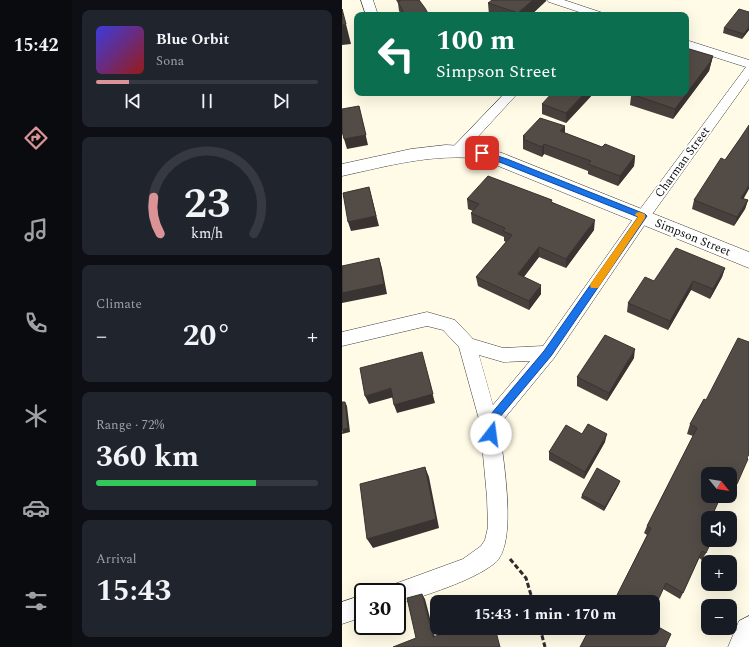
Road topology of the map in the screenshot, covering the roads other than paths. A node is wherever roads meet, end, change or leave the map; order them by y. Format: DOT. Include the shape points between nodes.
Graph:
graph roads {
  1 [pos="367,0"];
  2 [pos="553,0"];
  3 [pos="371,12"];
  4 [pos="590,12"];
  5 [pos="689,45"];
  6 [pos="749,64"];
  7 [pos="749,70"];
  8 [pos="509,96"];
  9 [pos="457,151"];
  10 [pos="342,170"];
  11 [pos="643,216"];
  12 [pos="749,260"];
  13 [pos="342,339"];
  14 [pos="467,344"];
  15 [pos="548,353"];
  16 [pos="489,423"];
  17 [pos="406,591"];
  18 [pos="354,609"];
  19 [pos="342,613"];
  20 [pos="749,631"];
  21 [pos="743,647"];
  1 -- 3 [label="street"];
  2 -- 4 [label="street"];
  5 -- 6 [label="street"];
  7 -- 11 [label="street, Charman Street"];
  8 -- 9 [label="street"];
  9 -- 10 [label="street, Simpson Street" via="412,155"];
  9 -- 11 [label="street, Simpson Street" via="482,153 505,161"];
  11 -- 12 [label="street, Simpson Street"];
  11 -- 15 [label="street, Charman Street"];
  13 -- 14 [label="street" via="428,319 449,325"];
  14 -- 15 [label="street" via="502,355"];
  14 -- 16 [label="street"];
  15 -- 16 [label="street, Charman Street"];
  16 -- 17 [label="street" via="497,497 498,527 495,542 489,554 469,567"];
  18 -- 19 [label="street"];
  20 -- 21 [label="street"];
}
